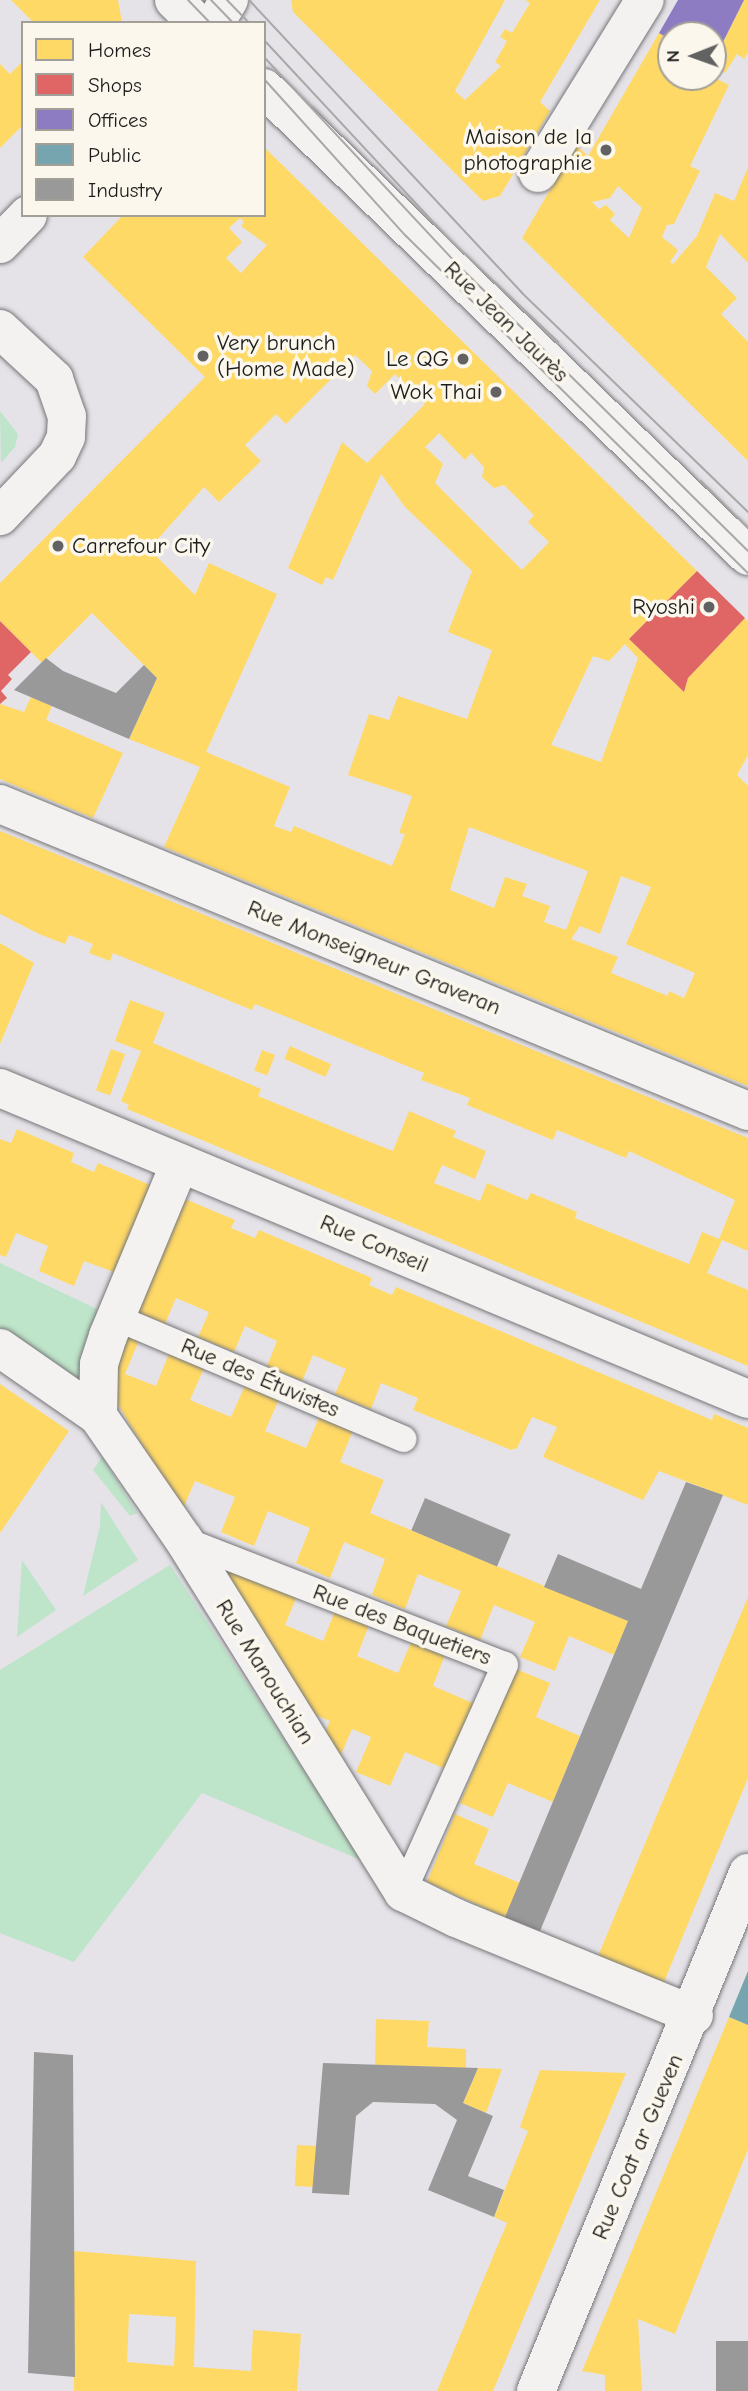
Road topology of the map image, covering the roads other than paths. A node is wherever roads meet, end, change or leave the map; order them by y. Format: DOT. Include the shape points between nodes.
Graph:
graph roads {
  1 [pos="174,0"];
  2 [pos="229,0"];
  3 [pos="645,0"];
  4 [pos="195,21"];
  5 [pos="216,21"];
  6 [pos="266,90"];
  7 [pos="538,173"];
  8 [pos="26,217"];
  9 [pos="0,244"];
  10 [pos="0,329"];
  11 [pos="0,516"];
  12 [pos="748,556"];
  13 [pos="0,804"];
  14 [pos="0,1088"];
  15 [pos="748,1111"];
  16 [pos="180,1163"];
  17 [pos="117,1318"];
  18 [pos="0,1348"];
  19 [pos="748,1399"];
  20 [pos="98,1416"];
  21 [pos="403,1438"];
  22 [pos="184,1540"];
  23 [pos="403,1892"];
  24 [pos="744,1893"];
  25 [pos="694,2015"];
  26 [pos="536,2391"];
  1 -- 4 [label="street"];
  2 -- 5 [label="street"];
  3 -- 7 [label="street"];
  6 -- 12 [label="street, Rue Jean Jaurès"];
  8 -- 9 [label="street"];
  10 -- 11 [label="street" via="54,379 67,416 57,456"];
  13 -- 15 [label="street, Rue Monseigneur Graveran"];
  14 -- 16 [label="street, Rue Conseil"];
  16 -- 17 [label="street"];
  16 -- 19 [label="street, Rue Conseil"];
  17 -- 20 [label="street" via="99,1364"];
  17 -- 21 [label="lane, Rue des Étuvistes"];
  18 -- 20 [label="street"];
  20 -- 22 [label="street, Rue Manouchian"];
  22 -- 23 [label="street, Rue Manouchian"];
  22 -- 23 [label="lane, Rue des Baquetiers" via="505,1665"];
  23 -- 25 [label="street"];
  24 -- 25 [label="street, Rue Coat ar Gueven"];
  25 -- 26 [label="street, Rue Coat ar Gueven"];
}
